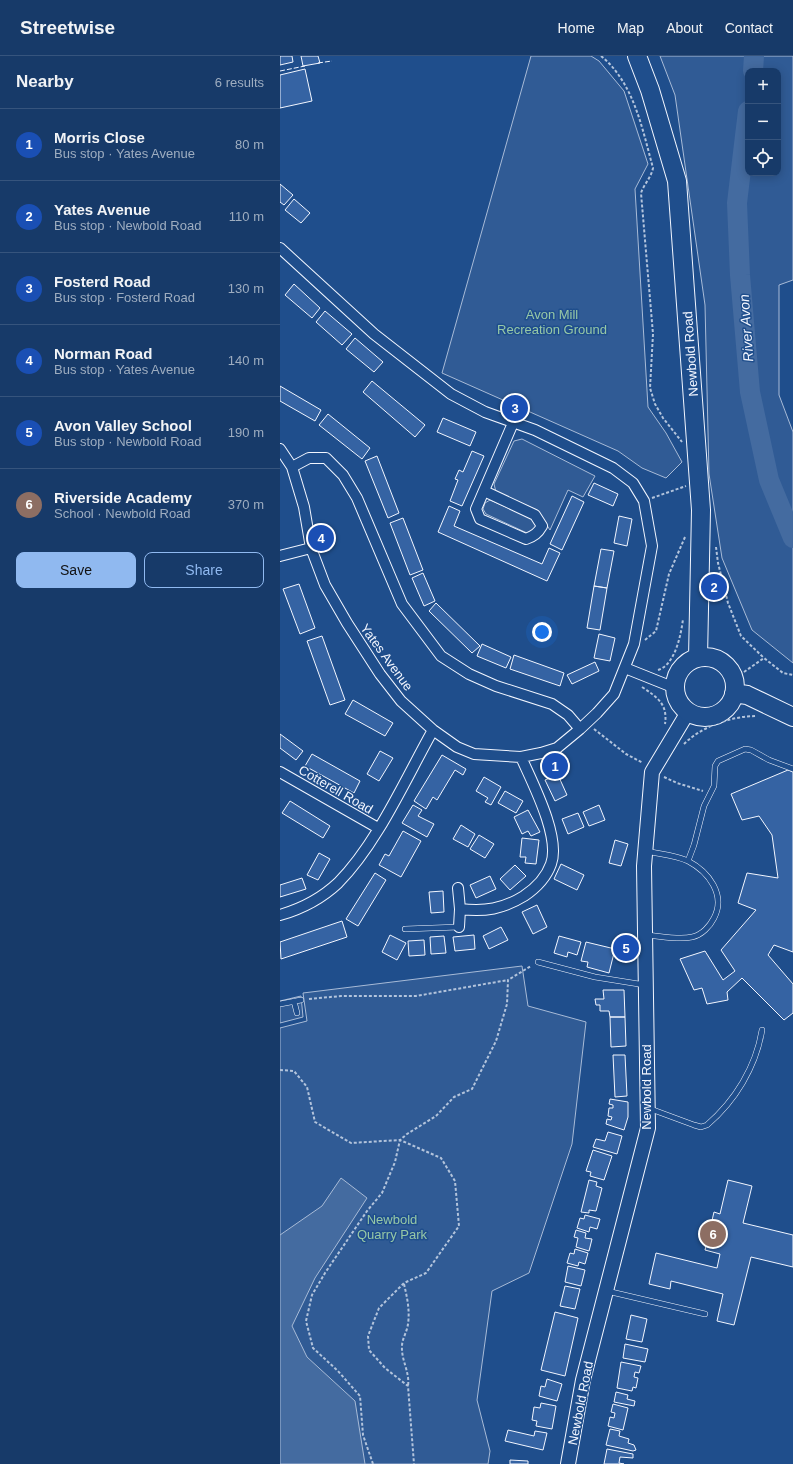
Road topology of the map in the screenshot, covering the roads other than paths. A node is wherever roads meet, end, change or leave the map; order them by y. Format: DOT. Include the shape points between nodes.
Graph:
graph roads {
  1 [pos="637,56"];
  2 [pos="280,248"];
  3 [pos="513,423"];
  4 [pos="280,449"];
  5 [pos="292,467"];
  6 [pos="484,491"];
  7 [pos="311,548"];
  8 [pos="280,556"];
  9 [pos="698,658"];
  10 [pos="625,668"];
  11 [pos="675,688"];
  12 [pos="734,693"];
  13 [pos="688,712"];
  14 [pos="793,717"];
  15 [pos="584,726"];
  16 [pos="433,730"];
  17 [pos="521,757"];
  18 [pos="793,769"];
  19 [pos="280,772"];
  20 [pos="378,828"];
  21 [pos="645,851"];
  22 [pos="688,861"];
  23 [pos="458,888"];
  24 [pos="460,909"];
  25 [pos="280,915"];
  26 [pos="459,927"];
  27 [pos="405,929"];
  28 [pos="645,935"];
  29 [pos="538,962"];
  30 [pos="646,985"];
  31 [pos="301,1000"];
  32 [pos="294,1002"];
  33 [pos="280,1004"];
  34 [pos="297,1013"];
  35 [pos="762,1030"];
  36 [pos="648,1108"];
  37 [pos="606,1291"];
  38 [pos="705,1314"];
  39 [pos="568,1464"];
  1 -- 9 [label="highway, Newbold Road" via="677,180 701,510"];
  2 -- 3 [label="street" via="374,334 451,394"];
  3 -- 6 [label="street"];
  3 -- 10 [label="street, Yates Avenue" via="535,430 613,468 633,483 644,501 652,546 634,644"];
  4 -- 5 [label="street, Yates Avenue"];
  5 -- 7 [label="street, Yates Avenue" via="304,507"];
  5 -- 15 [label="street" via="309,458 326,458 343,475 357,498 402,604 441,656 469,674 496,686 552,704"];
  6 -- 6 [label="street" via="476,509 480,519 526,539 540,530 542,526 536,515"];
  7 -- 8 [label="street"];
  7 -- 16 [label="street, Yates Avenue" via="324,585 380,674 401,701"];
  9 -- 11 [label="highway" via="681,669"];
  9 -- 12 [label="highway" via="713,659 726,666 732,674"];
  10 -- 11 [label="street"];
  10 -- 15 [label="street, Yates Avenue" via="614,694"];
  11 -- 13 [label="highway" via="681,706"];
  12 -- 13 [label="highway" via="725,710 716,715 697,716"];
  12 -- 14 [label="highway" via="747,695"];
  13 -- 21 [label="main road, Newbold Road" via="652,772"];
  15 -- 17 [label="street, Yates Avenue" via="558,748"];
  16 -- 17 [label="street, Yates Avenue" via="458,747 474,754"];
  16 -- 20 [label="street"];
  17 -- 24 [label="street" via="543,808 552,840 552,863 542,882 510,905 495,910"];
  18 -- 22 [label="lane" via="745,749 718,761 715,766 714,786 704,806"];
  19 -- 20 [label="street, Cotterell Road"];
  20 -- 25 [label="street" via="353,866 337,884 302,907"];
  21 -- 22 [label="lane"];
  21 -- 28 [label="main road, Newbold Road"];
  22 -- 28 [label="lane" via="715,886 719,908 713,920 700,934 692,937"];
  23 -- 24 [label="street"];
  24 -- 26 [label="street"];
  26 -- 27 [label="lane"];
  28 -- 30 [label="main road, Newbold Road"];
  29 -- 30 [label="lane" via="595,977"];
  30 -- 36 [label="main road, Newbold Road"];
  31 -- 32 [label="lane"];
  32 -- 33 [label="lane"];
  32 -- 34 [label="lane"];
  35 -- 36 [label="lane" via="757,1051 740,1088 706,1125 694,1126"];
  36 -- 37 [label="main road, Newbold Road" via="648,1128"];
  37 -- 38 [label="lane"];
  37 -- 39 [label="main road, Newbold Road" via="583,1380"];
}
